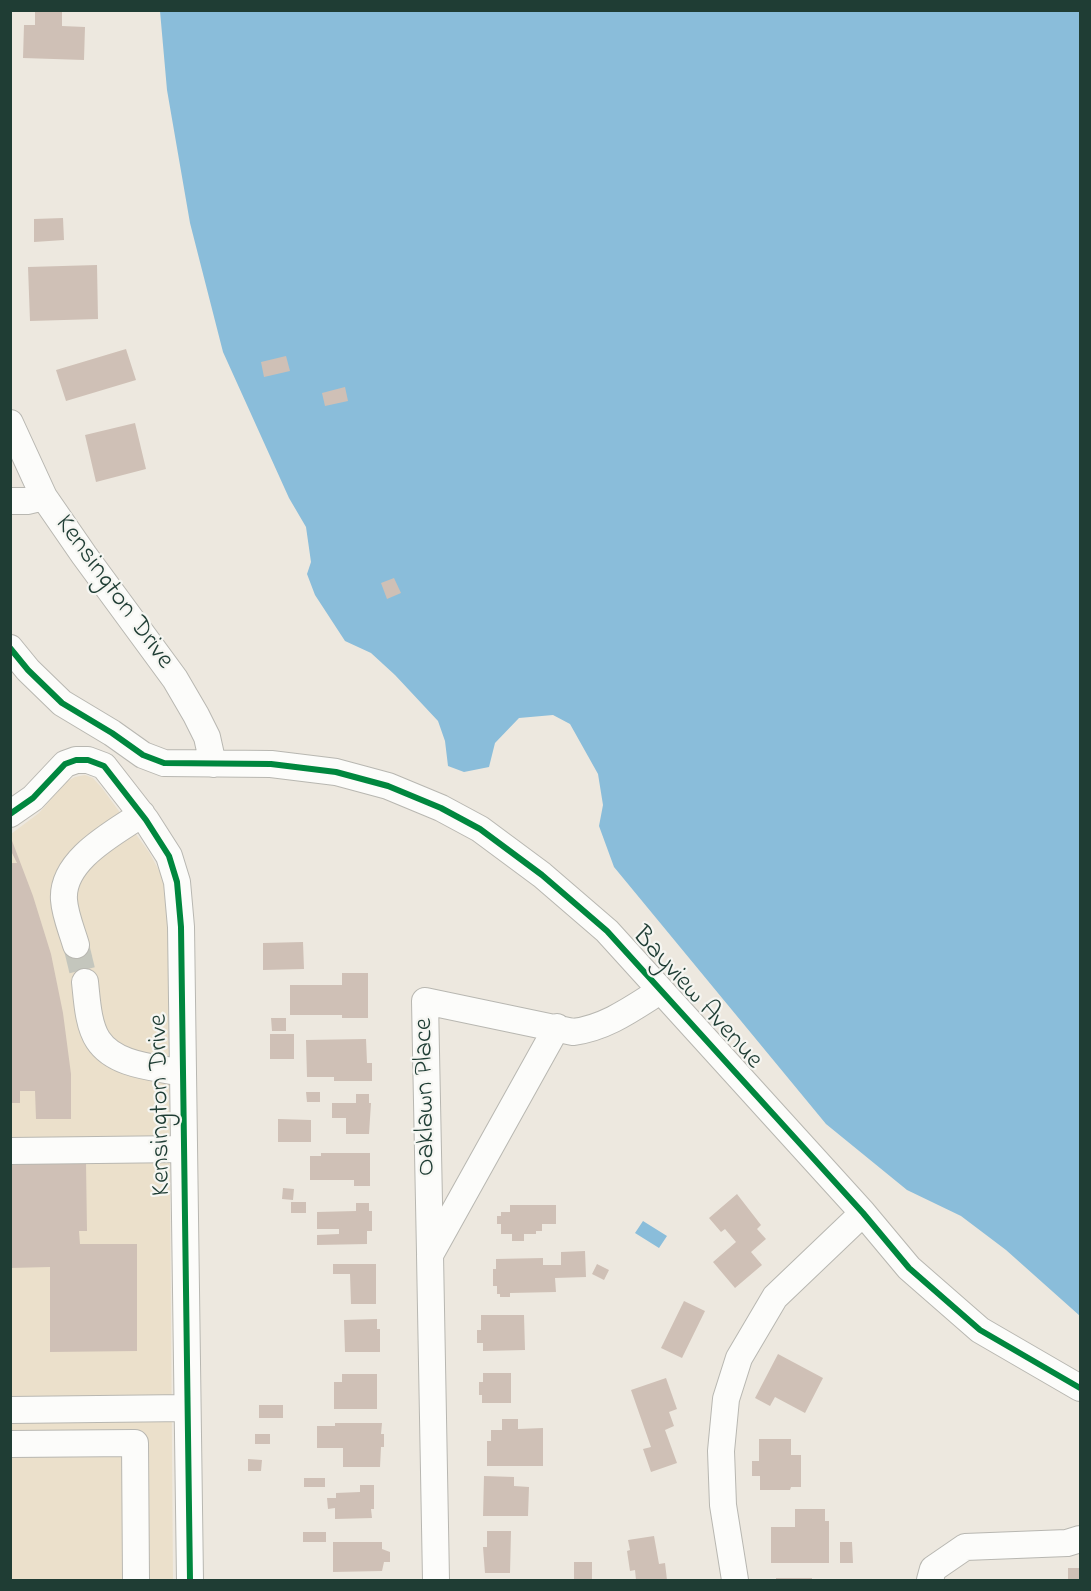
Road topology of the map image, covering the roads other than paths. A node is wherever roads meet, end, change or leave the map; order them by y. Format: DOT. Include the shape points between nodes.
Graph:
graph roads {
  1 [pos="10,423"];
  2 [pos="44,496"];
  3 [pos="10,501"];
  4 [pos="10,648"];
  5 [pos="213,764"];
  6 [pos="10,814"];
  7 [pos="142,814"];
  8 [pos="76,945"];
  9 [pos="84,982"];
  10 [pos="660,991"];
  11 [pos="558,1027"];
  12 [pos="183,1072"];
  13 [pos="184,1149"];
  14 [pos="10,1151"];
  15 [pos="863,1213"];
  16 [pos="430,1256"];
  17 [pos="1080,1388"];
  18 [pos="187,1408"];
  19 [pos="10,1410"];
  20 [pos="10,1444"];
  21 [pos="1080,1539"];
  22 [pos="136,1581"];
  23 [pos="190,1581"];
  24 [pos="436,1581"];
  25 [pos="735,1581"];
  26 [pos="930,1581"];
  1 -- 2 [label="street, Kensington Drive"];
  2 -- 3 [label="street"];
  2 -- 5 [label="street, Kensington Drive" via="175,679 207,737"];
  4 -- 5 [label="street, Bayview Avenue" via="62,703 143,755 164,762"];
  5 -- 10 [label="street, Bayview Avenue" via="271,764 336,772 388,786 441,808 480,829 542,875 607,931"];
  6 -- 7 [label="street, Kensington Drive" via="33,798 65,764 88,759 104,766"];
  7 -- 8 [label="street" via="95,845 68,878 64,899"];
  7 -- 12 [label="street, Kensington Drive" via="169,856 177,882"];
  9 -- 12 [label="street" via="98,1040 114,1056"];
  10 -- 11 [label="street, Oaklawn Place" via="609,1022 587,1030 573,1032"];
  10 -- 15 [label="street, Bayview Avenue"];
  11 -- 16 [label="street, Oaklawn Place"];
  11 -- 16 [label="street, Oaklawn Place" via="425,1001"];
  12 -- 13 [label="street, Kensington Drive"];
  13 -- 14 [label="street"];
  13 -- 18 [label="street, Kensington Drive"];
  15 -- 17 [label="street, Bayview Avenue" via="909,1268 980,1330"];
  15 -- 25 [label="street" via="775,1297 739,1358 726,1399 721,1451 723,1505"];
  16 -- 24 [label="street, Oaklawn Place"];
  18 -- 19 [label="street"];
  18 -- 23 [label="street, Kensington Drive"];
  20 -- 22 [label="street" via="135,1443"];
  21 -- 26 [label="street" via="1067,1543 965,1547 933,1569"];
}
